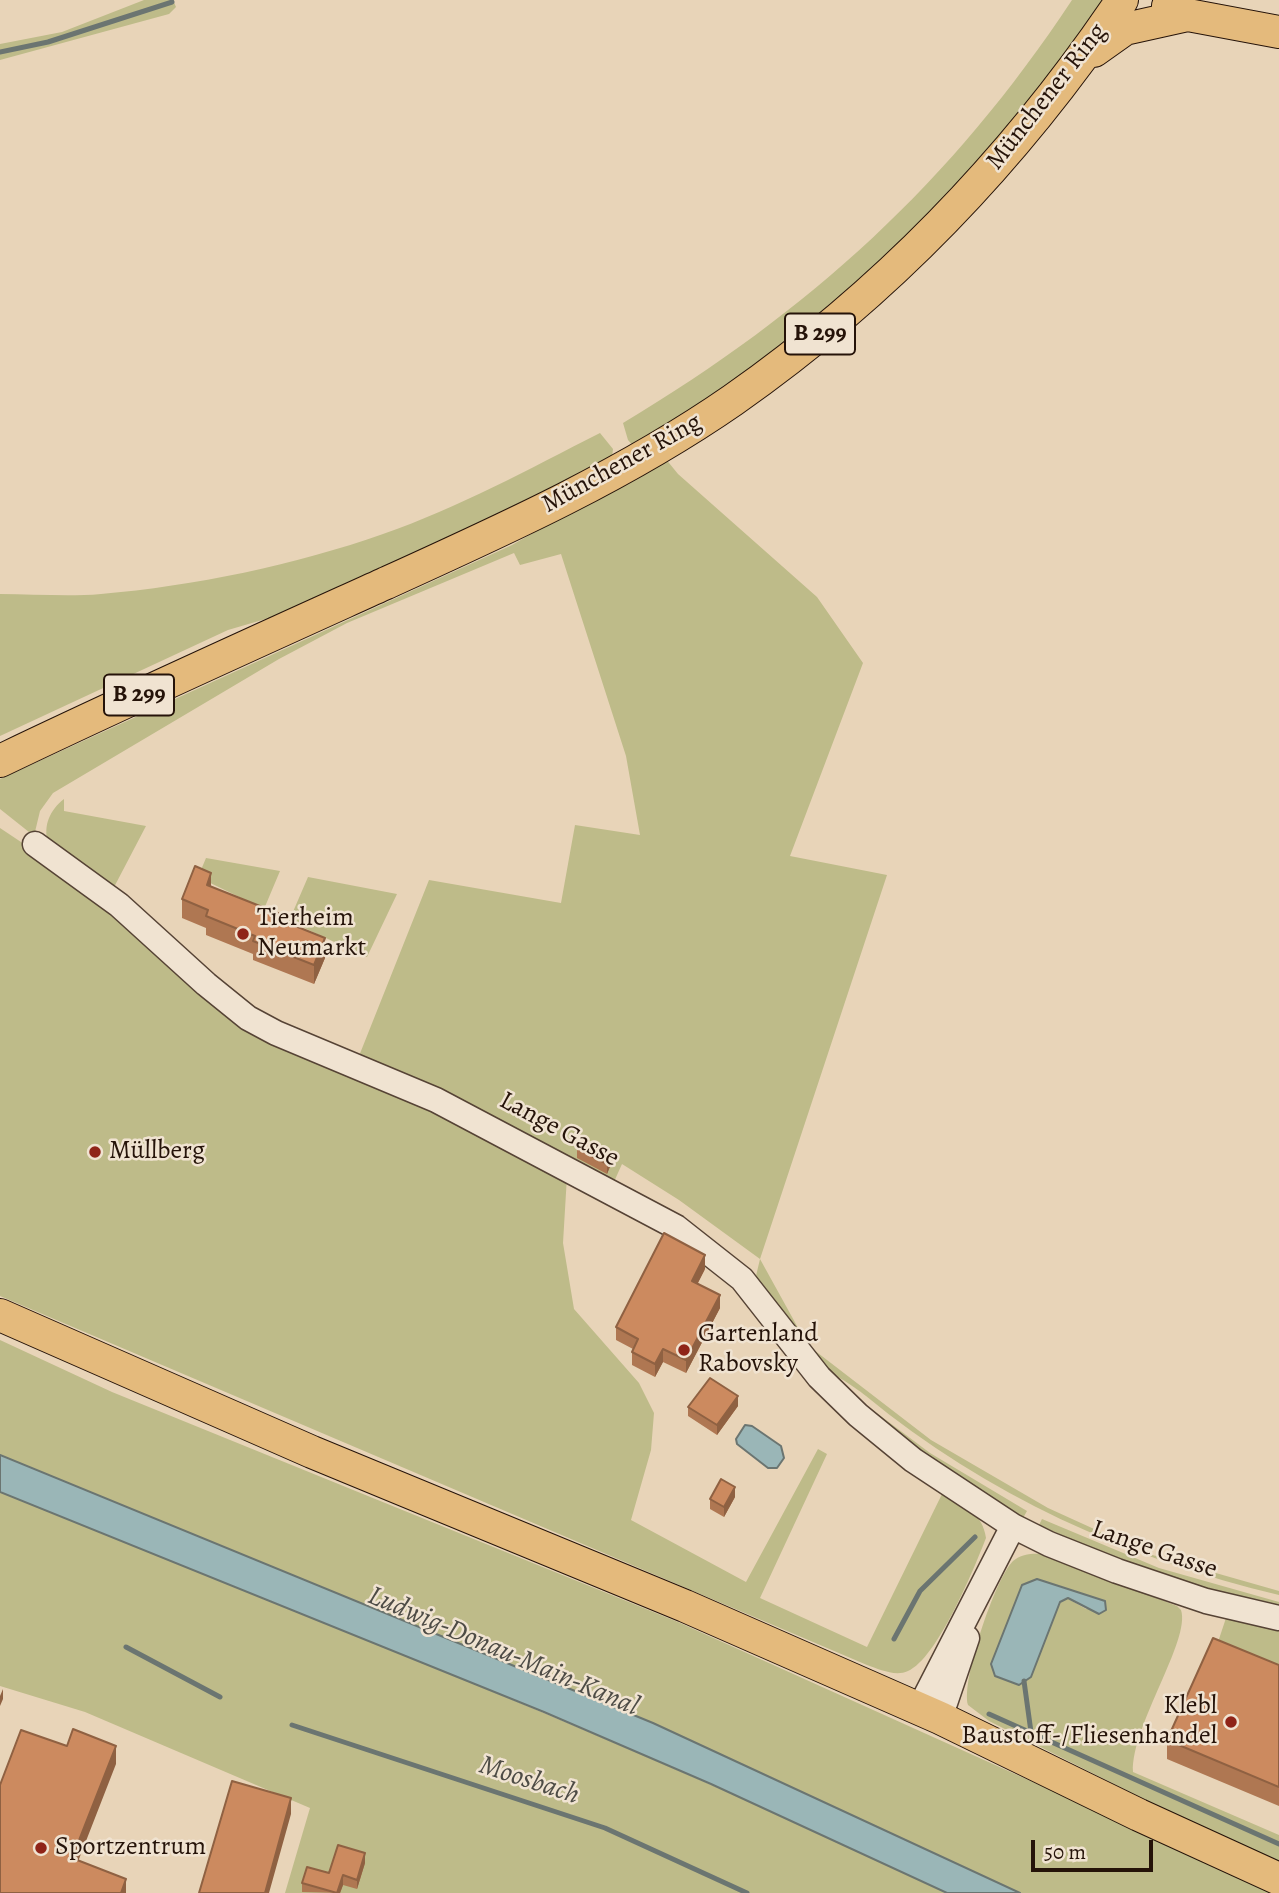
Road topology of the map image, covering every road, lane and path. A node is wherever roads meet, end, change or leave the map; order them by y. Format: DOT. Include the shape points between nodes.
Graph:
graph roads {
  1 [pos="1122,0"];
  2 [pos="1157,0"];
  3 [pos="1200,11"];
  4 [pos="1279,32"];
  5 [pos="1072,70"];
  6 [pos="0,761"];
  7 [pos="35,844"];
  8 [pos="0,1315"];
  9 [pos="1013,1526"];
  10 [pos="1279,1618"];
  11 [pos="930,1713"];
  12 [pos="1279,1879"];
  1 -- 5 [label="main road, Münchener Ring / B 299"];
  2 -- 3 [label="main road"];
  3 -- 4 [label="main road"];
  3 -- 5 [label="main road" via="1125,29"];
  5 -- 6 [label="main road, Münchener Ring / B 299" via="1010,147 905,260 836,321 730,402 546,508"];
  7 -- 9 [label="street, Lange Gasse" via="119,905 248,1018 436,1100 685,1233 758,1297 819,1377 858,1415 913,1460"];
  8 -- 11 [label="main road"];
  9 -- 10 [label="street, Lange Gasse" via="1117,1572 1206,1601"];
  9 -- 11 [label="street" via="975,1599 962,1657"];
  11 -- 12 [label="main road"];
}
